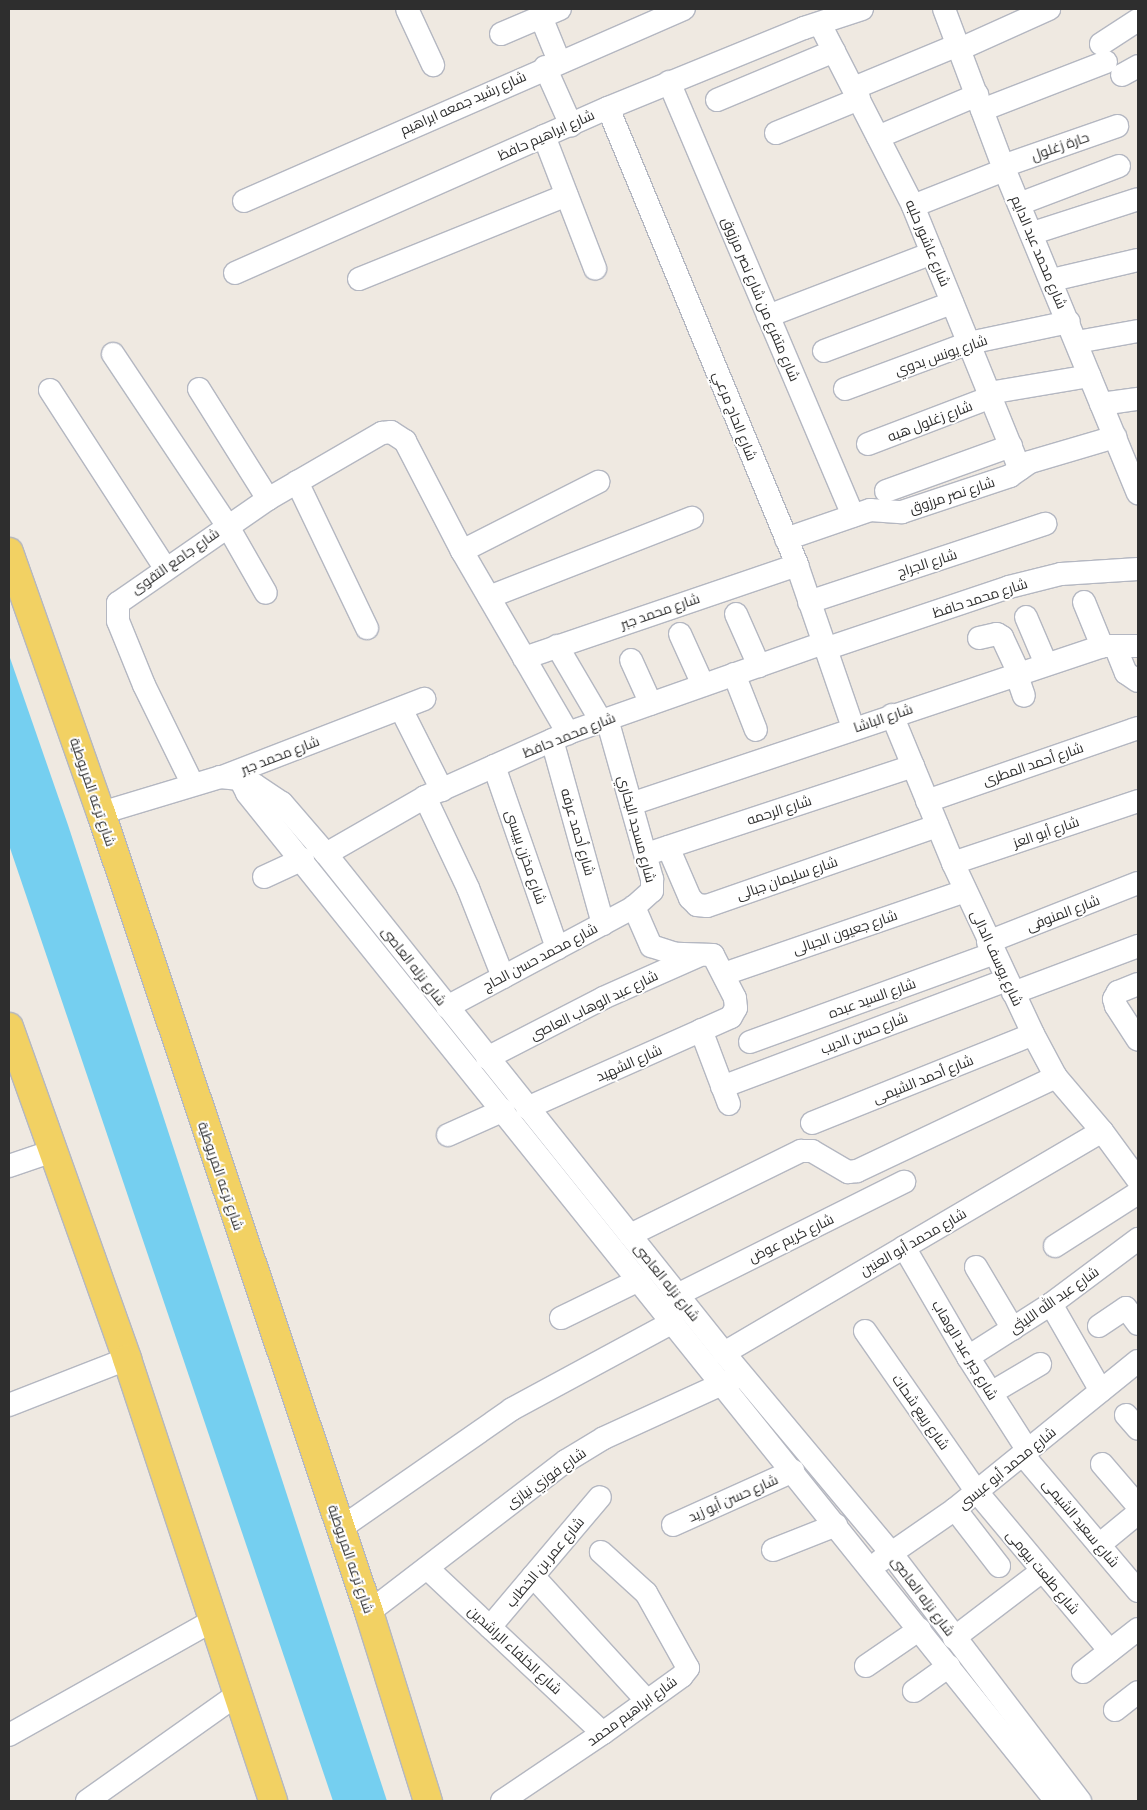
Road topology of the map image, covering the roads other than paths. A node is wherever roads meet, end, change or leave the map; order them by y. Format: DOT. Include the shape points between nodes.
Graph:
graph roads {
  1 [pos="406,9"];
  2 [pos="684,9"];
  3 [pos="862,9"];
  4 [pos="944,9"];
  5 [pos="1049,9"];
  6 [pos="550,13"];
  7 [pos="1138,20"];
  8 [pos="820,24"];
  9 [pos="501,34"];
  10 [pos="959,47"];
  11 [pos="834,51"];
  12 [pos="1117,62"];
  13 [pos="552,64"];
  14 [pos="433,65"];
  15 [pos="669,82"];
  16 [pos="856,94"];
  17 [pos="717,100"];
  18 [pos="979,103"];
  19 [pos="608,108"];
  20 [pos="571,124"];
  21 [pos="1117,126"];
  22 [pos="776,134"];
  23 [pos="544,136"];
  24 [pos="878,137"];
  25 [pos="1119,166"];
  26 [pos="1004,168"];
  27 [pos="567,196"];
  28 [pos="1138,199"];
  29 [pos="244,201"];
  30 [pos="1019,204"];
  31 [pos="913,206"];
  32 [pos="1033,233"];
  33 [pos="932,253"];
  34 [pos="1138,260"];
  35 [pos="594,268"];
  36 [pos="235,273"];
  37 [pos="359,279"];
  38 [pos="1052,280"];
  39 [pos="952,303"];
  40 [pos="768,316"];
  41 [pos="1138,331"];
  42 [pos="1073,332"];
  43 [pos="969,343"];
  44 [pos="824,351"];
  45 [pos="113,354"];
  46 [pos="1090,376"];
  47 [pos="199,389"];
  48 [pos="845,389"];
  49 [pos="50,390"];
  50 [pos="990,395"];
  51 [pos="1138,399"];
  52 [pos="1102,404"];
  53 [pos="1115,437"];
  54 [pos="404,441"];
  55 [pos="868,444"];
  56 [pos="1011,446"];
  57 [pos="1133,466"];
  58 [pos="1020,469"];
  59 [pos="297,482"];
  60 [pos="598,482"];
  61 [pos="886,491"];
  62 [pos="1138,493"];
  63 [pos="268,499"];
  64 [pos="853,516"];
  65 [pos="692,518"];
  66 [pos="1045,524"];
  67 [pos="227,525"];
  68 [pos="786,539"];
  69 [pos="462,550"];
  70 [pos="9,552"];
  71 [pos="797,566"];
  72 [pos="165,568"];
  73 [pos="1138,569"];
  74 [pos="266,593"];
  75 [pos="489,597"];
  76 [pos="809,602"];
  77 [pos="1084,602"];
  78 [pos="736,614"];
  79 [pos="1026,617"];
  80 [pos="367,628"];
  81 [pos="680,634"];
  82 [pos="979,638"];
  83 [pos="557,646"];
  84 [pos="824,646"];
  85 [pos="1109,646"];
  86 [pos="1138,646"];
  87 [pos="524,658"];
  88 [pos="631,660"];
  89 [pos="1046,664"];
  90 [pos="759,666"];
  91 [pos="1018,673"];
  92 [pos="734,674"];
  93 [pos="1138,681"];
  94 [pos="703,685"];
  95 [pos="1024,696"];
  96 [pos="424,699"];
  97 [pos="651,704"];
  98 [pos="401,709"];
  99 [pos="892,715"];
  100 [pos="604,720"];
  101 [pos="852,728"];
  102 [pos="1138,728"];
  103 [pos="756,730"];
  104 [pos="560,736"];
  105 [pos="494,766"];
  106 [pos="913,766"];
  107 [pos="230,778"];
  108 [pos="192,783"];
  109 [pos="433,794"];
  110 [pos="927,801"];
  111 [pos="1138,801"];
  112 [pos="631,804"];
  113 [pos="101,813"];
  114 [pos="938,826"];
  115 [pos="668,847"];
  116 [pos="326,854"];
  117 [pos="645,855"];
  118 [pos="303,859"];
  119 [pos="953,864"];
  120 [pos="264,877"];
  121 [pos="1138,884"];
  122 [pos="965,891"];
  123 [pos="634,907"];
  124 [pos="367,922"];
  125 [pos="603,924"];
  126 [pos="1138,946"];
  127 [pos="557,948"];
  128 [pos="991,948"];
  129 [pos="702,954"];
  130 [pos="724,974"];
  131 [pos="503,977"];
  132 [pos="1138,984"];
  133 [pos="1010,987"];
  134 [pos="447,1007"];
  135 [pos="9,1027"];
  136 [pos="701,1030"];
  137 [pos="1033,1034"];
  138 [pos="1138,1040"];
  139 [pos="750,1042"];
  140 [pos="487,1058"];
  141 [pos="1056,1076"];
  142 [pos="502,1098"];
  143 [pos="527,1108"];
  144 [pos="812,1123"];
  145 [pos="1102,1131"];
  146 [pos="448,1135"];
  147 [pos="53,1150"];
  148 [pos="9,1166"];
  149 [pos="1135,1170"];
  150 [pos="904,1182"];
  151 [pos="1138,1194"];
  152 [pos="630,1235"];
  153 [pos="1138,1239"];
  154 [pos="1055,1246"];
  155 [pos="904,1247"];
  156 [pos="976,1266"];
  157 [pos="639,1280"];
  158 [pos="678,1295"];
  159 [pos="1052,1304"];
  160 [pos="561,1318"];
  161 [pos="673,1322"];
  162 [pos="1138,1324"];
  163 [pos="1099,1326"];
  164 [pos="1013,1328"];
  165 [pos="865,1331"];
  166 [pos="724,1353"];
  167 [pos="968,1357"];
  168 [pos="127,1359"];
  169 [pos="1138,1363"];
  170 [pos="1040,1364"];
  171 [pos="732,1380"];
  172 [pos="1101,1392"];
  173 [pos="991,1393"];
  174 [pos="9,1405"];
  175 [pos="1026,1453"];
  176 [pos="1102,1464"];
  177 [pos="793,1471"];
  178 [pos="977,1492"];
  179 [pos="600,1497"];
  180 [pos="1138,1506"];
  181 [pos="955,1509"];
  182 [pos="1138,1513"];
  183 [pos="836,1525"];
  184 [pos="672,1526"];
  185 [pos="341,1528"];
  186 [pos="1099,1545"];
  187 [pos="773,1550"];
  188 [pos="602,1552"];
  189 [pos="891,1553"];
  190 [pos="999,1566"];
  191 [pos="427,1568"];
  192 [pos="871,1568"];
  193 [pos="1042,1571"];
  194 [pos="533,1576"];
  195 [pos="1138,1591"];
  196 [pos="369,1612"];
  197 [pos="214,1620"];
  198 [pos="490,1627"];
  199 [pos="920,1629"];
  200 [pos="1138,1629"];
  201 [pos="954,1638"];
  202 [pos="1110,1651"];
  203 [pos="866,1666"];
  204 [pos="949,1666"];
  205 [pos="1083,1672"];
  206 [pos="914,1691"];
  207 [pos="1138,1692"];
  208 [pos="238,1694"];
  209 [pos="647,1701"];
  210 [pos="1115,1710"];
  211 [pos="602,1733"];
  212 [pos="9,1735"];
  213 [pos="1046,1798"];
  214 [pos="87,1801"];
  215 [pos="273,1801"];
  216 [pos="428,1801"];
  217 [pos="502,1801"];
  218 [pos="1080,1801"];
  1 -- 14 [label="street"];
  2 -- 13 [label="street, شارع رشيد جمعه ابراهيم"];
  3 -- 8 [label="street, شارع ابراهيم حافظ"];
  4 -- 10 [label="street, شارع محمد عبد الدايم"];
  5 -- 10 [label="street"];
  6 -- 9 [label="street"];
  6 -- 13 [label="street"];
  7 -- 12 [label="street"];
  8 -- 11 [label="street, شارع عاشور حلبه"];
  8 -- 15 [label="street, شارع ابراهيم حافظ"];
  10 -- 16 [label="street"];
  10 -- 18 [label="street, شارع محمد عبد الدايم"];
  11 -- 16 [label="street, شارع عاشور حلبه"];
  11 -- 17 [label="street"];
  12 -- 18 [label="street"];
  13 -- 20 [label="street"];
  13 -- 29 [label="street, شارع رشيد جمعه ابراهيم"];
  15 -- 19 [label="street, شارع ابراهيم حافظ"];
  15 -- 40 [label="street, شارع متفرع من شارع نصر مرزوق"];
  16 -- 22 [label="street"];
  16 -- 24 [label="street, شارع عاشور حلبه"];
  18 -- 24 [label="street"];
  18 -- 26 [label="street, شارع محمد عبد الدايم"];
  19 -- 20 [label="street, شارع ابراهيم حافظ"];
  19 -- 68 [label="street, شارع الحاج مرعي"];
  20 -- 23 [label="street, شارع ابراهيم حافظ"];
  21 -- 26 [label="street, حارة زغلول"];
  23 -- 27 [label="street"];
  23 -- 36 [label="street, شارع ابراهيم حافظ"];
  24 -- 31 [label="street, شارع عاشور حلبه"];
  25 -- 30 [label="street"];
  26 -- 30 [label="street, شارع محمد عبد الدايم"];
  26 -- 31 [label="street, حارة زغلول"];
  27 -- 35 [label="street"];
  27 -- 37 [label="street"];
  28 -- 32 [label="street"];
  30 -- 32 [label="street, شارع محمد عبد الدايم"];
  31 -- 33 [label="street, شارع عاشور حلبه"];
  32 -- 38 [label="street, شارع محمد عبد الدايم"];
  33 -- 39 [label="street, شارع عاشور حلبه"];
  33 -- 40 [label="street"];
  34 -- 38 [label="street"];
  38 -- 42 [label="street, شارع محمد عبد الدايم"];
  39 -- 43 [label="street, شارع عاشور حلبه"];
  39 -- 44 [label="street"];
  40 -- 64 [label="street, شارع متفرع من شارع نصر مرزوق"];
  41 -- 42 [label="street, شارع يونس بدوي"];
  42 -- 43 [label="street, شارع يونس بدوي"];
  42 -- 46 [label="street, شارع محمد عبد الدايم"];
  43 -- 48 [label="street, شارع يونس بدوي"];
  43 -- 50 [label="street, شارع عاشور حلبه"];
  45 -- 67 [label="street"];
  46 -- 50 [label="street, شارع زغلول هبه"];
  46 -- 52 [label="street, شارع محمد عبد الدايم"];
  47 -- 63 [label="street"];
  49 -- 72 [label="street"];
  50 -- 55 [label="street, شارع زغلول هبه"];
  50 -- 56 [label="street, شارع عاشور حلبه"];
  51 -- 52 [label="street"];
  52 -- 53 [label="street, شارع محمد عبد الدايم"];
  53 -- 57 [label="street, شارع محمد عبد الدايم"];
  53 -- 58 [label="street, شارع نصر مرزوق" via="1030,462"];
  54 -- 59 [label="street, شارع جامع التقوى" via="391,432 382,434"];
  54 -- 69 [label="street, شارع أحمد عرفه"];
  56 -- 58 [label="street, شارع عاشور حلبه"];
  56 -- 61 [label="street"];
  57 -- 62 [label="street, شارع محمد عبد الدايم"];
  58 -- 64 [label="street, شارع نصر مرزوق" via="1010,476 902,512 878,508"];
  59 -- 63 [label="street, شارع جامع التقوى"];
  59 -- 80 [label="street"];
  60 -- 69 [label="street"];
  63 -- 67 [label="street, شارع جامع التقوى"];
  64 -- 68 [label="street, شارع نصر مرزوق"];
  65 -- 75 [label="street"];
  66 -- 76 [label="street, شارع الجراج"];
  67 -- 72 [label="street, شارع جامع التقوى"];
  67 -- 74 [label="street"];
  68 -- 71 [label="street, شارع الحاج مرعي"];
  69 -- 75 [label="street, شارع أحمد عرفه"];
  70 -- 113 [label="main road, شارع ترعه المريوطية"];
  71 -- 76 [label="street, شارع الحاج مرعي"];
  71 -- 83 [label="street, شارع محمد جبر"];
  72 -- 108 [label="street, شارع جامع التقوى" via="118,602 117,616 144,685"];
  73 -- 84 [label="street, شارع محمد حافظ" via="1061,574 1009,587"];
  75 -- 87 [label="street, شارع أحمد عرفه"];
  76 -- 84 [label="street, شارع الحاج مرعي"];
  77 -- 85 [label="street"];
  78 -- 90 [label="street"];
  79 -- 89 [label="street"];
  81 -- 94 [label="street"];
  82 -- 91 [label="street" via="997,634 1002,637"];
  83 -- 87 [label="street, شارع محمد جبر"];
  83 -- 100 [label="street, شارع مسجد البخاري"];
  84 -- 90 [label="street, شارع محمد حافظ"];
  84 -- 101 [label="street, شارع الحاج مرعي"];
  85 -- 86 [label="street, شارع الباشا"];
  85 -- 89 [label="street, شارع الباشا"];
  85 -- 93 [label="street" via="1126,673"];
  87 -- 104 [label="street, شارع أحمد عرفه"];
  88 -- 97 [label="street"];
  89 -- 91 [label="street, شارع الباشا"];
  90 -- 92 [label="street, شارع محمد حافظ"];
  91 -- 95 [label="street"];
  91 -- 99 [label="street, شارع الباشا"];
  92 -- 94 [label="street, شارع محمد حافظ"];
  92 -- 103 [label="street"];
  94 -- 97 [label="street, شارع محمد حافظ"];
  96 -- 98 [label="street, شارع محمد جبر"];
  97 -- 100 [label="street, شارع محمد حافظ"];
  98 -- 107 [label="street, شارع محمد جبر"];
  98 -- 109 [label="street"];
  99 -- 101 [label="street, شارع الباشا"];
  99 -- 106 [label="street, شارع يوسف الدالى"];
  100 -- 104 [label="street, شارع محمد حافظ"];
  100 -- 112 [label="street, شارع مسجد البخاري"];
  101 -- 112 [label="street, شارع الباشا"];
  102 -- 110 [label="street, شارع أحمد المطرى"];
  104 -- 105 [label="street, شارع محمد حافظ"];
  104 -- 125 [label="street, شارع أحمد عرفه"];
  105 -- 109 [label="street, شارع محمد حافظ"];
  105 -- 127 [label="street, شارع مخزن بيبسى"];
  106 -- 110 [label="street, شارع يوسف الدالى"];
  106 -- 115 [label="street, شارع الرحمه"];
  107 -- 108 [label="street"];
  107 -- 116 [label="street, شارع نزله العاصى" via="269,793"];
  107 -- 118 [label="street, شارع نزله العاصى" via="247,793"];
  108 -- 113 [label="street"];
  109 -- 116 [label="street, شارع محمد حافظ"];
  109 -- 131 [label="street"];
  110 -- 114 [label="street, شارع يوسف الدالى"];
  111 -- 119 [label="street, شارع أبو العز"];
  112 -- 117 [label="street, شارع مسجد البخاري"];
  113 -- 185 [label="main road, شارع ترعه المريوطية"];
  114 -- 115 [label="street, شارع سليمان جبالى" via="707,906 693,902"];
  114 -- 119 [label="street, شارع يوسف الدالى"];
  115 -- 117 [label="street, شارع الرحمه"];
  116 -- 124 [label="street, شارع نزله العاصى"];
  117 -- 123 [label="street, شارع مسجد البخاري" via="652,891"];
  118 -- 120 [label="street"];
  118 -- 124 [label="street, شارع نزله العاصى"];
  119 -- 122 [label="street, شارع يوسف الدالى"];
  121 -- 128 [label="street, شارع المنوفى"];
  122 -- 128 [label="street, شارع يوسف الدالى"];
  122 -- 130 [label="street, شارع جعيون الجبالى"];
  123 -- 125 [label="street, شارع محمد حسن الحاج"];
  123 -- 129 [label="street" via="651,946 676,954"];
  124 -- 134 [label="street, شارع نزله العاصى"];
  124 -- 142 [label="street, شارع نزله العاصى"];
  125 -- 127 [label="street, شارع محمد حسن الحاج"];
  126 -- 133 [label="street, شارع حسن الديب"];
  127 -- 131 [label="street, شارع محمد حسن الحاج"];
  128 -- 133 [label="street, شارع يوسف الدالى"];
  128 -- 139 [label="street, شارع السيد عبده"];
  129 -- 130 [label="street" via="713,955"];
  129 -- 140 [label="street, شارع عبد الوهاب العاصى" via="603,998"];
  130 -- 136 [label="street, شارع الشهيد" via="736,1008 731,1017"];
  131 -- 134 [label="street, شارع محمد حسن الحاج"];
  132 -- 138 [label="street" via="1118,992 1114,999"];
  133 -- 136 [label="street, شارع حسن الديب" via="726,1096"];
  133 -- 137 [label="street, شارع يوسف الدالى"];
  134 -- 140 [label="street, شارع نزله العاصى"];
  135 -- 147 [label="main road"];
  136 -- 143 [label="street, شارع الشهيد"];
  137 -- 141 [label="street, شارع يوسف الدالى"];
  137 -- 144 [label="street, شارع أحمد الشيمى"];
  140 -- 142 [label="street, شارع نزله العاصى"];
  141 -- 145 [label="street, شارع يوسف الدالى"];
  141 -- 152 [label="street" via="857,1171 848,1172 812,1151 801,1151"];
  142 -- 143 [label="street, شارع نزله العاصى"];
  142 -- 146 [label="street"];
  142 -- 157 [label="street, شارع نزله العاصى"];
  143 -- 152 [label="street, شارع نزله العاصى"];
  145 -- 149 [label="street, شارع يوسف الدالى"];
  145 -- 155 [label="street, شارع محمد أبو العنين"];
  147 -- 148 [label="street"];
  147 -- 168 [label="main road"];
  150 -- 158 [label="street, شارع كريم عوض"];
  151 -- 154 [label="street"];
  152 -- 158 [label="street, شارع نزله العاصى"];
  153 -- 159 [label="street, شارع عبد الله الليثى"];
  155 -- 166 [label="street, شارع محمد أبو العنين"];
  155 -- 167 [label="street, شارع جبر عبد الوهاب"];
  156 -- 164 [label="street"];
  157 -- 160 [label="street"];
  157 -- 161 [label="street, شارع نزله العاصى"];
  158 -- 166 [label="street, شارع نزله العاصى"];
  159 -- 164 [label="street, شارع عبد الله الليثى"];
  159 -- 172 [label="street"];
  161 -- 171 [label="street, شارع نزله العاصى"];
  161 -- 185 [label="street" via="512,1409"];
  162 -- 163 [label="street" via="1126,1308"];
  164 -- 167 [label="street, شارع عبد الله الليثى"];
  165 -- 178 [label="street, شارع ربيع شحات"];
  166 -- 171 [label="street, شارع نزله العاصى"];
  167 -- 173 [label="street, شارع جبر عبد الوهاب"];
  168 -- 174 [label="street"];
  168 -- 197 [label="main road"];
  169 -- 172 [label="street, شارع محمد أبو عيسى"];
  170 -- 173 [label="street"];
  171 -- 177 [label="street, شارع نزله العاصى"];
  171 -- 189 [label="street, شارع نزله العاصى"];
  171 -- 191 [label="street, شارع فوزي نيازى" via="604,1438 566,1461"];
  172 -- 175 [label="street, شارع محمد أبو عيسى"];
  173 -- 175 [label="street, شارع جبر عبد الوهاب"];
  175 -- 178 [label="street, شارع محمد أبو عيسى"];
  175 -- 186 [label="street, شارع سعيد الشيمى"];
  176 -- 180 [label="street"];
  177 -- 183 [label="street, شارع نزله العاصى"];
  177 -- 184 [label="street, شارع حسن أبو زيد"];
  178 -- 181 [label="street, شارع محمد أبو عيسى"];
  178 -- 193 [label="street, شارع طلعت بيومى"];
  179 -- 194 [label="street, شارع عمر بن الخطاب"];
  181 -- 189 [label="street, شارع محمد أبو عيسى"];
  181 -- 190 [label="street"];
  182 -- 186 [label="street"];
  183 -- 187 [label="street"];
  183 -- 192 [label="street, شارع نزله العاصى"];
  185 -- 196 [label="main road, شارع ترعه المريوطية"];
  186 -- 195 [label="street, شارع سعيد الشيمى"];
  188 -- 209 [label="street, شارع ابراهيم محمد" via="646,1593 685,1658 688,1668 682,1676"];
  189 -- 192 [label="street, شارع محمد أبو عيسى"];
  189 -- 201 [label="street, شارع نزله العاصى"];
  191 -- 196 [label="street, شارع فوزي نيازى"];
  191 -- 198 [label="street, شارع الخلفاء الراشدين"];
  192 -- 199 [label="street, شارع نزله العاصى"];
  193 -- 201 [label="street"];
  193 -- 202 [label="street, شارع طلعت بيومى"];
  194 -- 198 [label="street, شارع عمر بن الخطاب"];
  194 -- 209 [label="street"];
  196 -- 216 [label="main road, شارع ترعه المريوطية"];
  197 -- 208 [label="main road"];
  197 -- 212 [label="street"];
  198 -- 211 [label="street, شارع الخلفاء الراشدين"];
  199 -- 203 [label="street"];
  199 -- 204 [label="street, شارع نزله العاصى"];
  200 -- 202 [label="street"];
  201 -- 218 [label="street, شارع نزله العاصى"];
  202 -- 205 [label="street"];
  204 -- 206 [label="street"];
  204 -- 213 [label="street, شارع نزله العاصى"];
  207 -- 210 [label="street"];
  208 -- 214 [label="street"];
  208 -- 215 [label="main road"];
  209 -- 211 [label="street, شارع ابراهيم محمد"];
  211 -- 217 [label="street, شارع ابراهيم محمد"];
}
